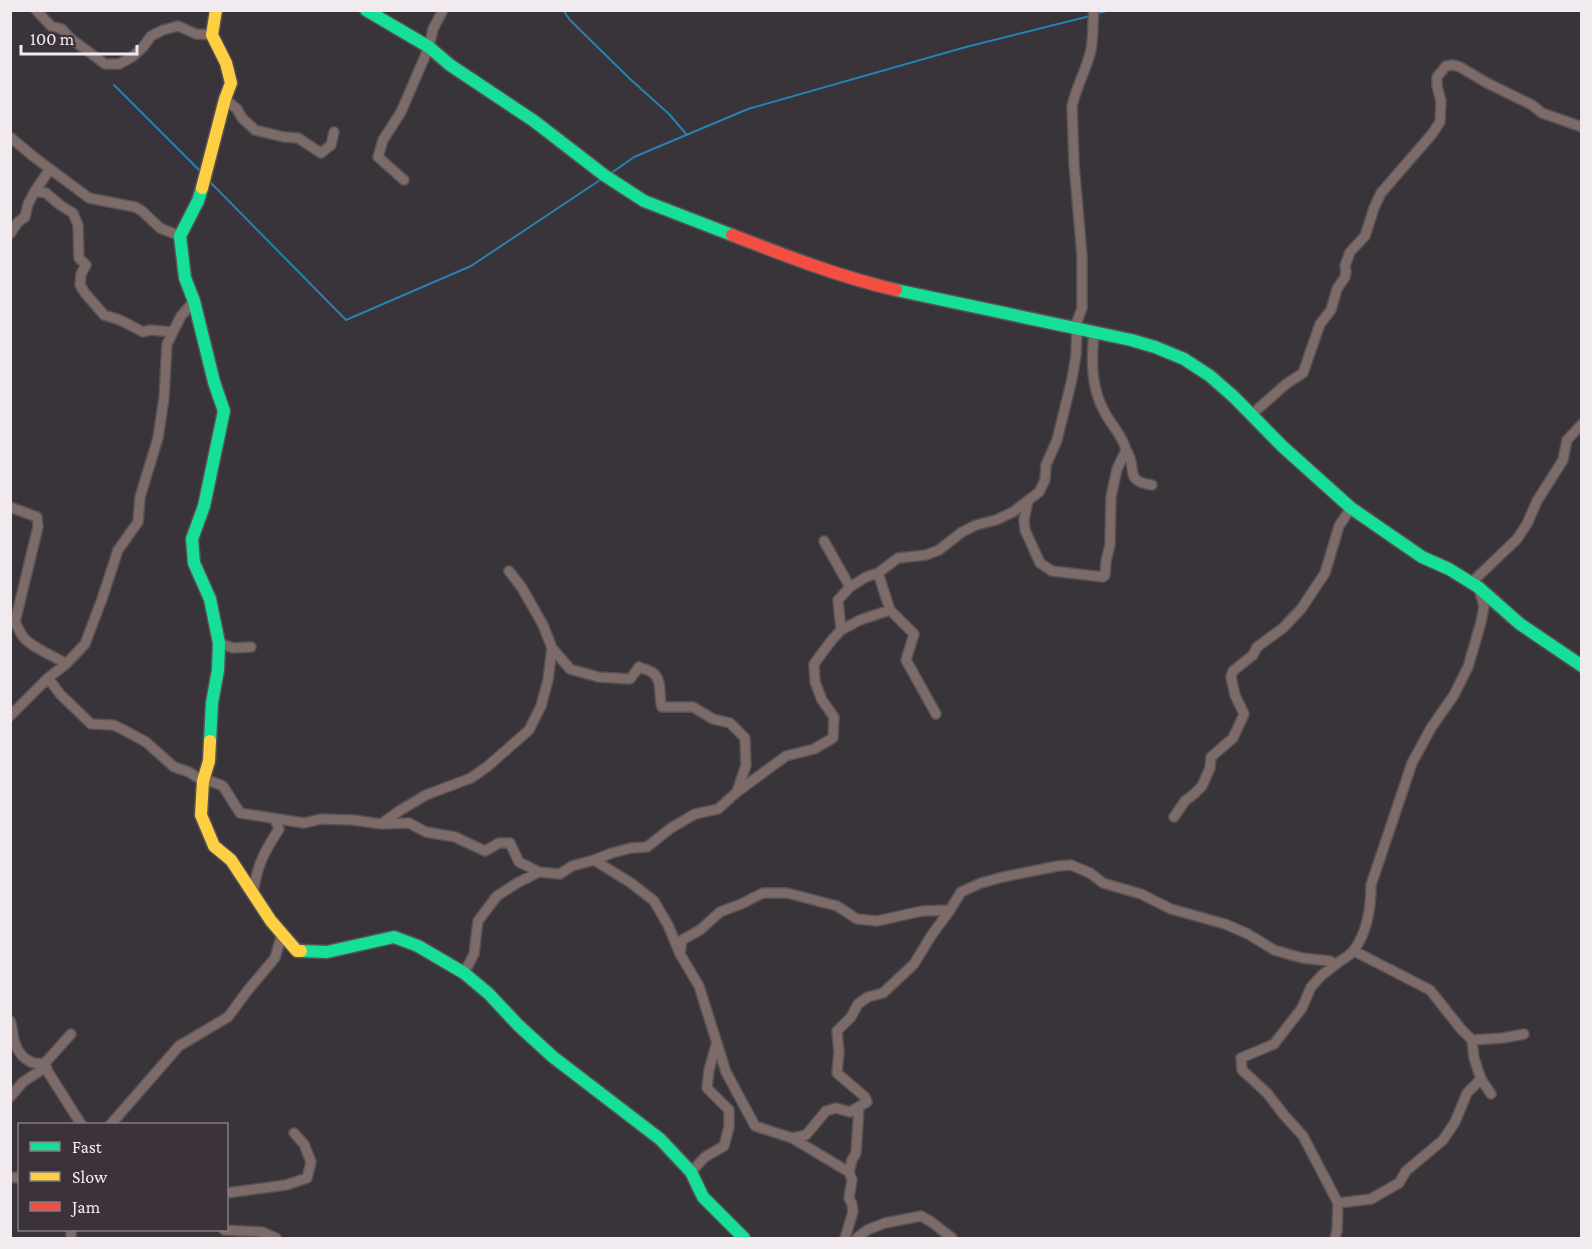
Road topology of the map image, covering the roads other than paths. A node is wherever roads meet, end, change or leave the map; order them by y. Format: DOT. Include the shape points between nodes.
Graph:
graph roads {
  1 [pos="36,10"];
  2 [pos="216,10"];
  3 [pos="366,10"];
  4 [pos="443,10"];
  5 [pos="1094,10"];
  6 [pos="212,34"];
  7 [pos="429,47"];
  8 [pos="225,99"];
  9 [pos="1581,127"];
  10 [pos="334,132"];
  11 [pos="10,137"];
  12 [pos="50,169"];
  13 [pos="404,180"];
  14 [pos="35,191"];
  15 [pos="10,234"];
  16 [pos="180,236"];
  17 [pos="194,301"];
  18 [pos="1077,330"];
  19 [pos="173,332"];
  20 [pos="1094,333"];
  21 [pos="1251,415"];
  22 [pos="1581,424"];
  23 [pos="1126,450"];
  24 [pos="1152,485"];
  25 [pos="1028,501"];
  26 [pos="10,507"];
  27 [pos="1351,508"];
  28 [pos="824,542"];
  29 [pos="509,571"];
  30 [pos="879,573"];
  31 [pos="1474,585"];
  32 [pos="850,587"];
  33 [pos="890,610"];
  34 [pos="841,630"];
  35 [pos="219,643"];
  36 [pos="251,647"];
  37 [pos="552,648"];
  38 [pos="66,664"];
  39 [pos="1581,666"];
  40 [pos="48,678"];
  41 [pos="936,714"];
  42 [pos="10,716"];
  43 [pos="203,781"];
  44 [pos="737,792"];
  45 [pos="1174,817"];
  46 [pos="274,818"];
  47 [pos="381,824"];
  48 [pos="594,860"];
  49 [pos="539,872"];
  50 [pos="253,895"];
  51 [pos="950,910"];
  52 [pos="282,934"];
  53 [pos="1354,951"];
  54 [pos="680,954"];
  55 [pos="1335,965"];
  56 [pos="464,973"];
  57 [pos="10,1021"];
  58 [pos="71,1034"];
  59 [pos="1524,1034"];
  60 [pos="1472,1040"];
  61 [pos="716,1045"];
  62 [pos="45,1063"];
  63 [pos="1479,1081"];
  64 [pos="1489,1092"];
  65 [pos="10,1097"];
  66 [pos="859,1107"];
  67 [pos="80,1123"];
  68 [pos="113,1123"];
  69 [pos="294,1133"];
  70 [pos="792,1138"];
  71 [pos="691,1172"];
  72 [pos="849,1172"];
  73 [pos="228,1193"];
  74 [pos="1338,1203"];
  75 [pos="228,1230"];
  76 [pos="276,1239"];
  77 [pos="744,1239"];
  78 [pos="845,1239"];
  79 [pos="857,1239"];
  80 [pos="952,1239"];
  81 [pos="1335,1239"];
  1 -- 6 [label="street" via="51,26 62,29 105,64 119,64 132,57 151,36 163,30 178,26 196,34"];
  2 -- 6 [label="street"];
  3 -- 7 [label="street"];
  4 -- 7 [label="street"];
  5 -- 18 [label="street" via="1093,40 1072,106 1082,256 1082,308"];
  6 -- 8 [label="street" via="231,82"];
  7 -- 13 [label="street" via="378,157"];
  7 -- 18 [label="street" via="644,201 865,283"];
  8 -- 10 [label="street" via="255,130 298,138 321,153 331,145"];
  8 -- 16 [label="street" via="198,201"];
  9 -- 21 [label="street" via="1542,113 1460,67 1446,66 1437,77 1440,122 1381,193 1365,236 1350,252 1347,272 1331,310 1320,324 1303,373"];
  11 -- 12 [label="street"];
  12 -- 14 [label="street"];
  12 -- 16 [label="street" via="89,198 135,207 160,228"];
  14 -- 15 [label="street" via="25,217"];
  14 -- 19 [label="street" via="46,193 73,213 78,225 79,258 86,265 80,285 104,315 143,332"];
  16 -- 17 [label="street" via="185,278"];
  17 -- 19 [label="street"];
  17 -- 35 [label="street" via="224,411 204,506 192,539 194,563 210,598"];
  18 -- 20 [label="street"];
  18 -- 25 [label="street" via="1072,379 1057,440 1039,492"];
  19 -- 38 [label="street" via="167,344 158,438 140,497 138,522 118,550 85,644"];
  20 -- 21 [label="street" via="1131,340 1184,359 1210,376"];
  20 -- 23 [label="street" via="1095,393 1123,438"];
  21 -- 27 [label="street"];
  22 -- 31 [label="street" via="1567,440 1563,460 1527,524"];
  23 -- 24 [label="street" via="1134,479"];
  23 -- 25 [label="street" via="1111,497 1110,544 1103,577 1053,571 1040,563 1025,530"];
  25 -- 30 [label="street" via="996,520 962,532 939,550 897,558"];
  26 -- 38 [label="street" via="37,517 38,521 15,622 24,638"];
  27 -- 31 [label="street" via="1422,557"];
  27 -- 45 [label="street" via="1339,526 1325,573 1301,609 1233,671 1235,695 1244,714 1233,738 1211,757 1202,786"];
  28 -- 32 [label="street"];
  29 -- 37 [label="street" via="538,616"];
  30 -- 32 [label="street"];
  30 -- 33 [label="street"];
  31 -- 39 [label="street" via="1520,624"];
  31 -- 53 [label="street" via="1484,606 1468,667 1412,763 1371,885 1366,928"];
  32 -- 34 [label="street" via="838,600"];
  33 -- 34 [label="street"];
  33 -- 41 [label="street" via="914,634 906,660"];
  34 -- 44 [label="street" via="814,664 814,682 834,717 833,738 814,749 786,756"];
  35 -- 36 [label="street" via="233,648"];
  35 -- 43 [label="street" via="209,761"];
  37 -- 44 [label="street" via="570,669 598,677 630,679 639,667 654,673 660,682 662,707 693,707 713,719 730,723 745,738 746,765"];
  37 -- 47 [label="street" via="541,706 529,730 471,778 426,795"];
  38 -- 40 [label="street"];
  40 -- 42 [label="street"];
  40 -- 43 [label="street" via="92,724 122,729 146,742 174,766"];
  43 -- 46 [label="street" via="223,786 240,813"];
  43 -- 50 [label="street" via="201,815 214,846 231,860"];
  44 -- 48 [label="street" via="718,809 695,814 647,847"];
  46 -- 47 [label="street" via="304,823 321,819"];
  46 -- 50 [label="street" via="279,829 263,854"];
  47 -- 49 [label="street" via="409,823 484,850 510,843 519,862"];
  48 -- 49 [label="street" via="560,874"];
  48 -- 54 [label="street" via="654,901"];
  49 -- 56 [label="street" via="497,896 478,921 474,954"];
  50 -- 52 [label="street"];
  51 -- 54 [label="street" via="922,911 877,921 856,919 837,906 787,893 763,892 720,912 682,940"];
  51 -- 55 [label="street" via="961,892 981,883 1071,865 1103,883 1225,924 1274,950"];
  51 -- 66 [label="street" via="914,964 883,993 858,1004 837,1031 837,1073 865,1097 867,1102"];
  52 -- 56 [label="street" via="297,951 327,952 394,937"];
  52 -- 68 [label="street" via="275,958 228,1017 179,1046"];
  53 -- 55 [label="street"];
  53 -- 60 [label="street" via="1430,990"];
  54 -- 61 [label="street" via="699,986"];
  55 -- 74 [label="street" via="1311,987 1302,1008 1274,1044 1241,1058 1242,1070 1303,1136"];
  56 -- 71 [label="street" via="553,1058 660,1139"];
  57 -- 62 [label="street" via="22,1058 37,1065"];
  58 -- 62 [label="street"];
  59 -- 60 [label="street"];
  60 -- 63 [label="street"];
  61 -- 70 [label="street" via="755,1126"];
  61 -- 71 [label="street" via="707,1088 729,1110 729,1127 724,1146 705,1156"];
  62 -- 65 [label="street"];
  62 -- 67 [label="street"];
  63 -- 64 [label="street"];
  63 -- 74 [label="street" via="1467,1093 1443,1140 1399,1183 1371,1198"];
  66 -- 70 [label="street" via="850,1112 836,1108 826,1111 806,1135"];
  66 -- 72 [label="street" via="856,1154"];
  69 -- 73 [label="street" via="304,1144 311,1162 307,1178 286,1185"];
  70 -- 72 [label="street"];
  71 -- 77 [label="street" via="704,1197"];
  72 -- 78 [label="street" via="849,1198 854,1212"];
  74 -- 81 [label="street"];
  75 -- 76 [label="street" via="262,1232"];
  79 -- 80 [label="street" via="885,1223 921,1216"];
}
